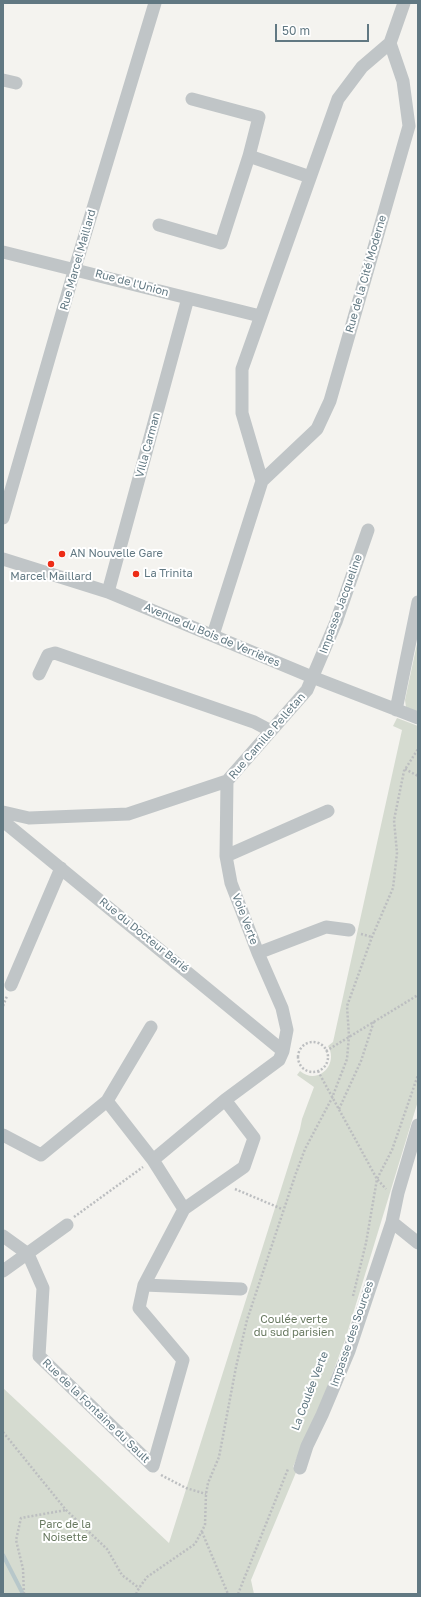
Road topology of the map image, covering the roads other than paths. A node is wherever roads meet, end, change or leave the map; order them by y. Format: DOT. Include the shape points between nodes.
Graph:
graph roads {
  1 [pos="155,3"];
  2 [pos="404,3"];
  3 [pos="390,43"];
  4 [pos="3,80"];
  5 [pos="16,83"];
  6 [pos="192,98"];
  7 [pos="249,156"];
  8 [pos="310,177"];
  9 [pos="158,226"];
  10 [pos="3,252"];
  11 [pos="75,268"];
  12 [pos="188,298"];
  13 [pos="260,316"];
  14 [pos="262,481"];
  15 [pos="3,518"];
  16 [pos="368,530"];
  17 [pos="3,559"];
  18 [pos="108,592"];
  19 [pos="418,602"];
  20 [pos="213,635"];
  21 [pos="39,674"];
  22 [pos="312,677"];
  23 [pos="396,710"];
  24 [pos="418,718"];
  25 [pos="271,731"];
  26 [pos="227,781"];
  27 [pos="328,811"];
  28 [pos="3,812"];
  29 [pos="3,821"];
  30 [pos="226,856"];
  31 [pos="61,868"];
  32 [pos="349,930"];
  33 [pos="258,954"];
  34 [pos="11,985"];
  35 [pos="151,1027"];
  36 [pos="284,1051"];
  37 [pos="225,1100"];
  38 [pos="107,1101"];
  39 [pos="418,1125"];
  40 [pos="3,1135"];
  41 [pos="153,1160"];
  42 [pos="184,1209"];
  43 [pos="392,1222"];
  44 [pos="67,1225"];
  45 [pos="3,1236"];
  46 [pos="418,1243"];
  47 [pos="28,1254"];
  48 [pos="3,1271"];
  49 [pos="144,1285"];
  50 [pos="241,1289"];
  51 [pos="296,1465"];
  1 -- 11 [label="street, Rue Marcel Maillard"];
  2 -- 3 [label="street"];
  3 -- 8 [label="street" via="362,67 338,99"];
  3 -- 14 [label="street, Rue de la Cité Moderne" via="403,81 409,126 330,401 317,429"];
  4 -- 5 [label="street"];
  6 -- 7 [label="street" via="259,117"];
  7 -- 8 [label="street"];
  7 -- 9 [label="street" via="221,243"];
  8 -- 13 [label="street"];
  10 -- 11 [label="street, Rue de l'Union"];
  11 -- 12 [label="street, Rue de l'Union"];
  11 -- 15 [label="street, Rue Marcel Maillard"];
  12 -- 13 [label="street, Rue de l'Union"];
  12 -- 18 [label="street, Villa Carman"];
  13 -- 14 [label="street" via="242,369 242,413"];
  14 -- 20 [label="street, Rue de la Cité Moderne"];
  16 -- 22 [label="street, Impasse Jacqueline" via="336,622"];
  17 -- 18 [label="street, Avenue du Bois de Verrières"];
  18 -- 20 [label="street, Avenue du Bois de Verrières"];
  19 -- 23 [label="street"];
  20 -- 22 [label="street, Avenue du Bois de Verrières"];
  21 -- 25 [label="street" via="48,655 55,652 254,722"];
  22 -- 23 [label="street, Avenue du Bois de Verrières"];
  22 -- 25 [label="street, Rue Camille Pelletan" via="307,690"];
  23 -- 24 [label="street, Avenue du Bois de Verrières"];
  25 -- 26 [label="street, Rue Camille Pelletan"];
  26 -- 28 [label="street, Rue Camille Pelletan" via="128,814 29,818"];
  26 -- 30 [label="street, Voie Verte"];
  27 -- 30 [label="street"];
  29 -- 31 [label="street, Rue du Docteur Barié"];
  30 -- 33 [label="street, Voie Verte" via="232,883"];
  31 -- 34 [label="street"];
  31 -- 36 [label="street, Rue du Docteur Barié"];
  32 -- 33 [label="street" via="326,927"];
  33 -- 36 [label="street, Voie Verte" via="282,1008 288,1030"];
  35 -- 38 [label="street"];
  36 -- 37 [label="street" via="279,1060"];
  37 -- 41 [label="street"];
  37 -- 42 [label="street" via="254,1138 244,1167"];
  38 -- 40 [label="street" via="41,1155"];
  38 -- 41 [label="street"];
  39 -- 43 [label="street, Impasse des Sources"];
  41 -- 42 [label="street"];
  42 -- 49 [label="street, Rue de la Fontaine du Sault"];
  43 -- 46 [label="street"];
  43 -- 51 [label="street, Impasse des Sources" via="349,1351 322,1415"];
  44 -- 47 [label="street"];
  45 -- 47 [label="street"];
  47 -- 48 [label="street"];
  47 -- 49 [label="street, Rue de la Fontaine du Sault" via="43,1288 39,1356 153,1466 183,1360 139,1308"];
  49 -- 50 [label="street"];
}
